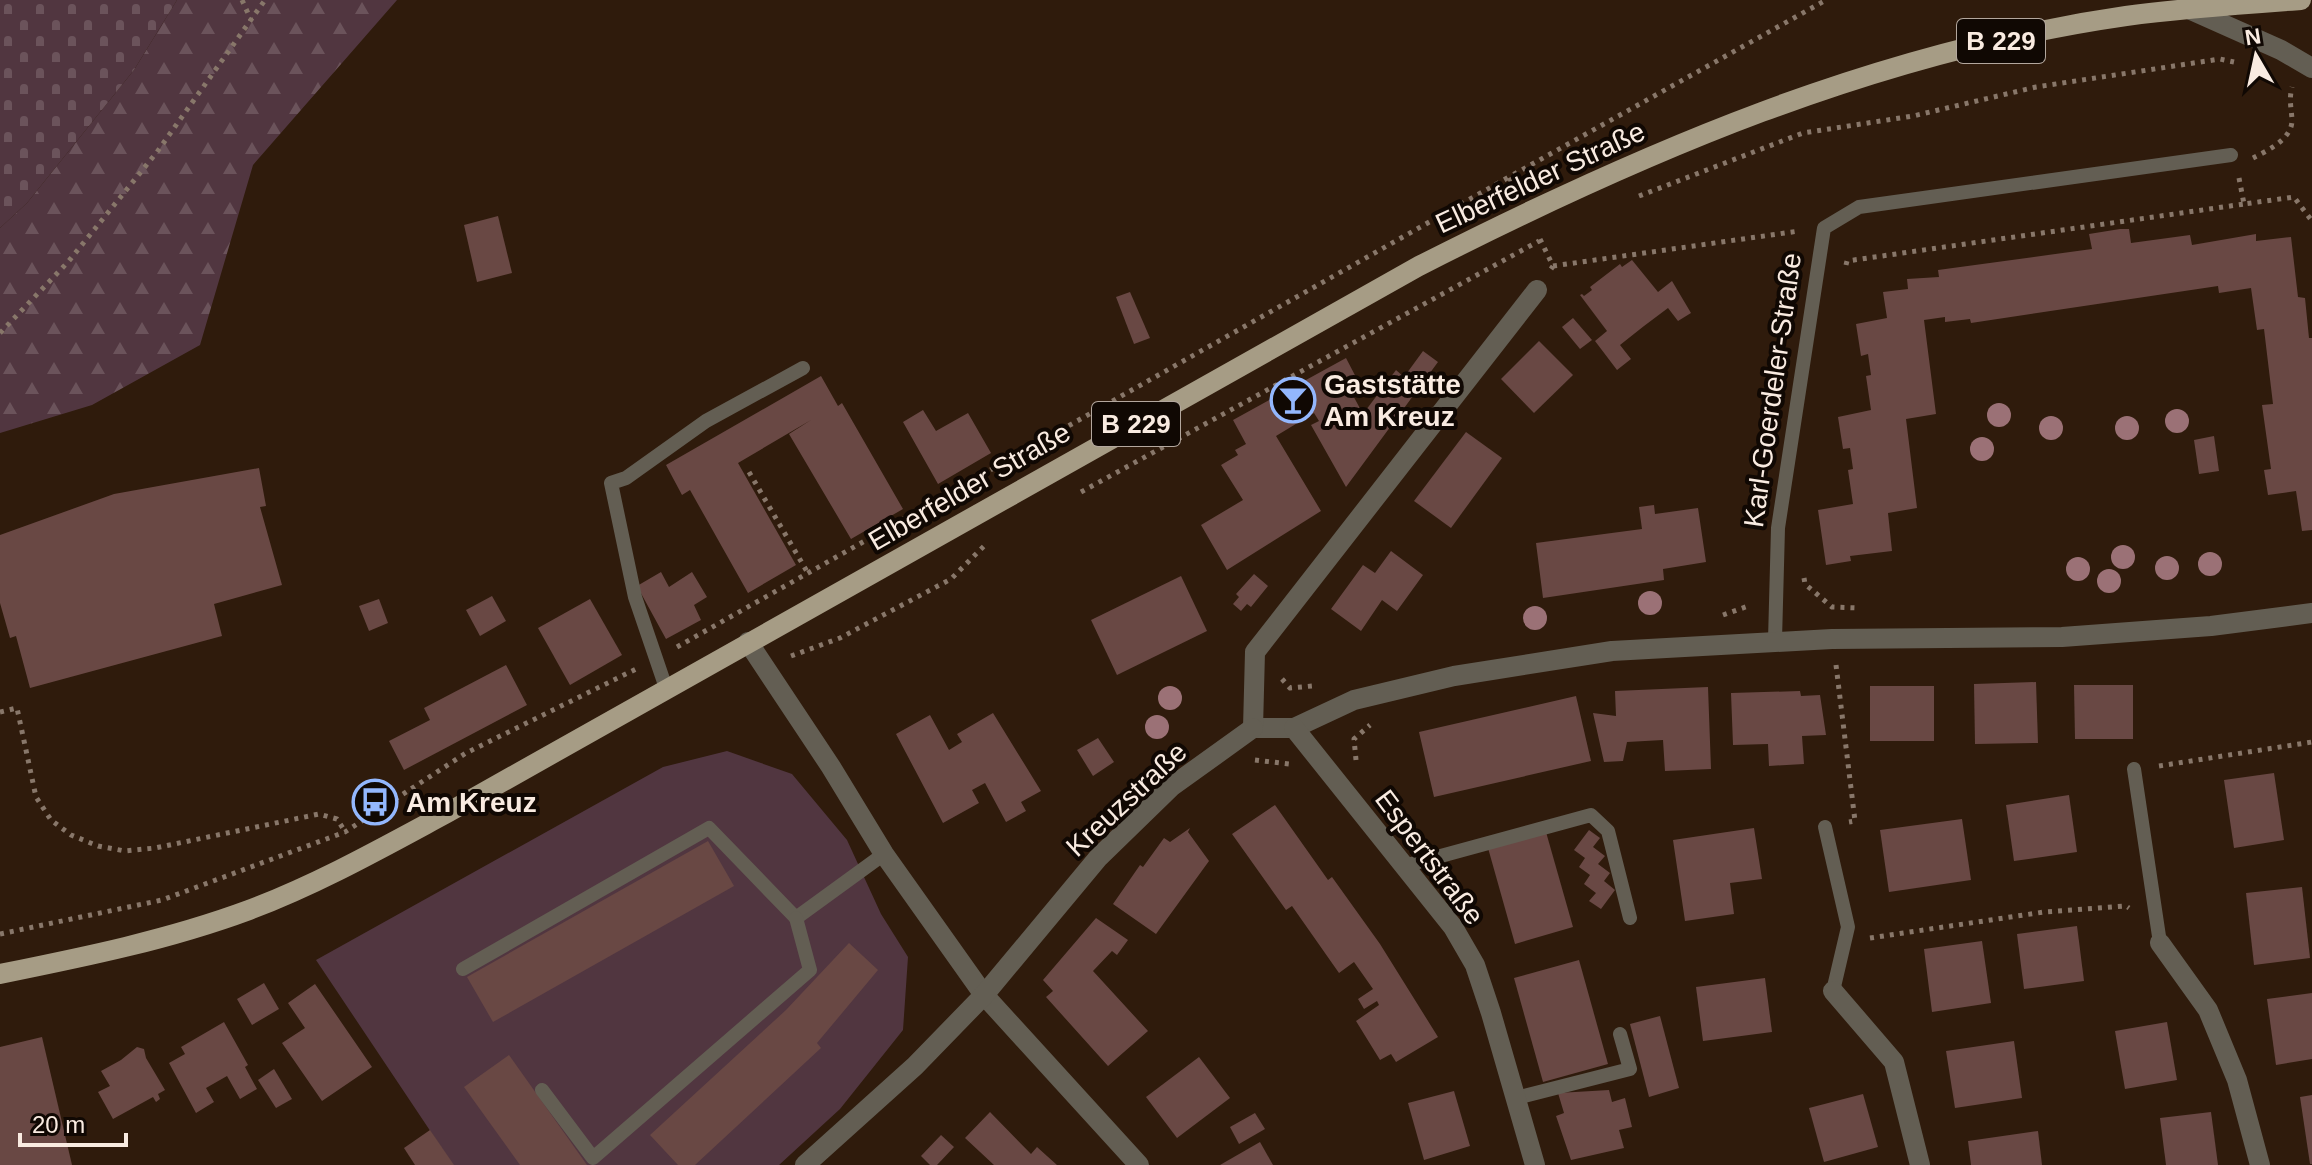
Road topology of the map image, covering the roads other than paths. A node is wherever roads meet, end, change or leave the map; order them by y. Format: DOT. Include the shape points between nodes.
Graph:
graph roads {
  1 [pos="2301,0"];
  2 [pos="2189,9"];
  3 [pos="2310,66"];
  4 [pos="2231,155"];
  5 [pos="1537,290"];
  6 [pos="803,368"];
  7 [pos="2312,613"];
  8 [pos="1775,640"];
  9 [pos="748,642"];
  10 [pos="666,688"];
  11 [pos="1253,728"];
  12 [pos="1294,728"];
  13 [pos="2134,769"];
  14 [pos="1825,827"];
  15 [pos="884,854"];
  16 [pos="1404,866"];
  17 [pos="796,918"];
  18 [pos="1630,918"];
  19 [pos="2160,943"];
  20 [pos="463,969"];
  21 [pos="0,974"];
  22 [pos="1833,991"];
  23 [pos="984,995"];
  24 [pos="1620,1034"];
  25 [pos="542,1090"];
  26 [pos="1516,1098"];
  27 [pos="805,1165"];
  28 [pos="1139,1165"];
  29 [pos="1535,1165"];
  30 [pos="1920,1165"];
  31 [pos="2260,1165"];
  1 -- 2 [label="main road, Elberfelder Straße / B 229"];
  2 -- 3 [label="street"];
  2 -- 9 [label="main road, Elberfelder Straße / B 229" via="2126,16 1949,52 1693,136 1527,211 1392,281"];
  4 -- 8 [label="lane, Karl-Goerdeler-Straße" via="1859,207 1824,228 1778,528"];
  5 -- 11 [label="street" via="1255,652"];
  6 -- 10 [label="lane" via="706,421 626,478 611,483 635,597"];
  7 -- 8 [label="street" via="2062,637"];
  8 -- 12 [label="street" via="1612,651 1454,676 1354,700"];
  9 -- 10 [label="main road, Elberfelder Straße / B 229"];
  9 -- 15 [label="street"];
  10 -- 21 [label="main road, Elberfelder Straße / B 229" via="363,859 284,896 122,949"];
  11 -- 12 [label="street"];
  11 -- 23 [label="street, Kreuzstraße" via="1171,787 1098,858"];
  12 -- 16 [label="street, Espertstraße"];
  13 -- 19 [label="lane"];
  14 -- 22 [label="lane" via="1848,927"];
  15 -- 17 [label="lane"];
  15 -- 23 [label="street"];
  16 -- 18 [label="lane" via="1591,815 1608,831"];
  16 -- 26 [label="street, Espertstraße" via="1453,927 1475,965"];
  17 -- 20 [label="lane" via="709,828"];
  17 -- 25 [label="lane" via="810,970 593,1158"];
  19 -- 31 [label="street" via="2208,1010 2237,1080"];
  22 -- 30 [label="street" via="1894,1062"];
  23 -- 27 [label="street, Kreuzstraße"];
  23 -- 28 [label="street"];
  24 -- 26 [label="lane" via="1630,1069"];
  26 -- 29 [label="street, Espertstraße"];
}
